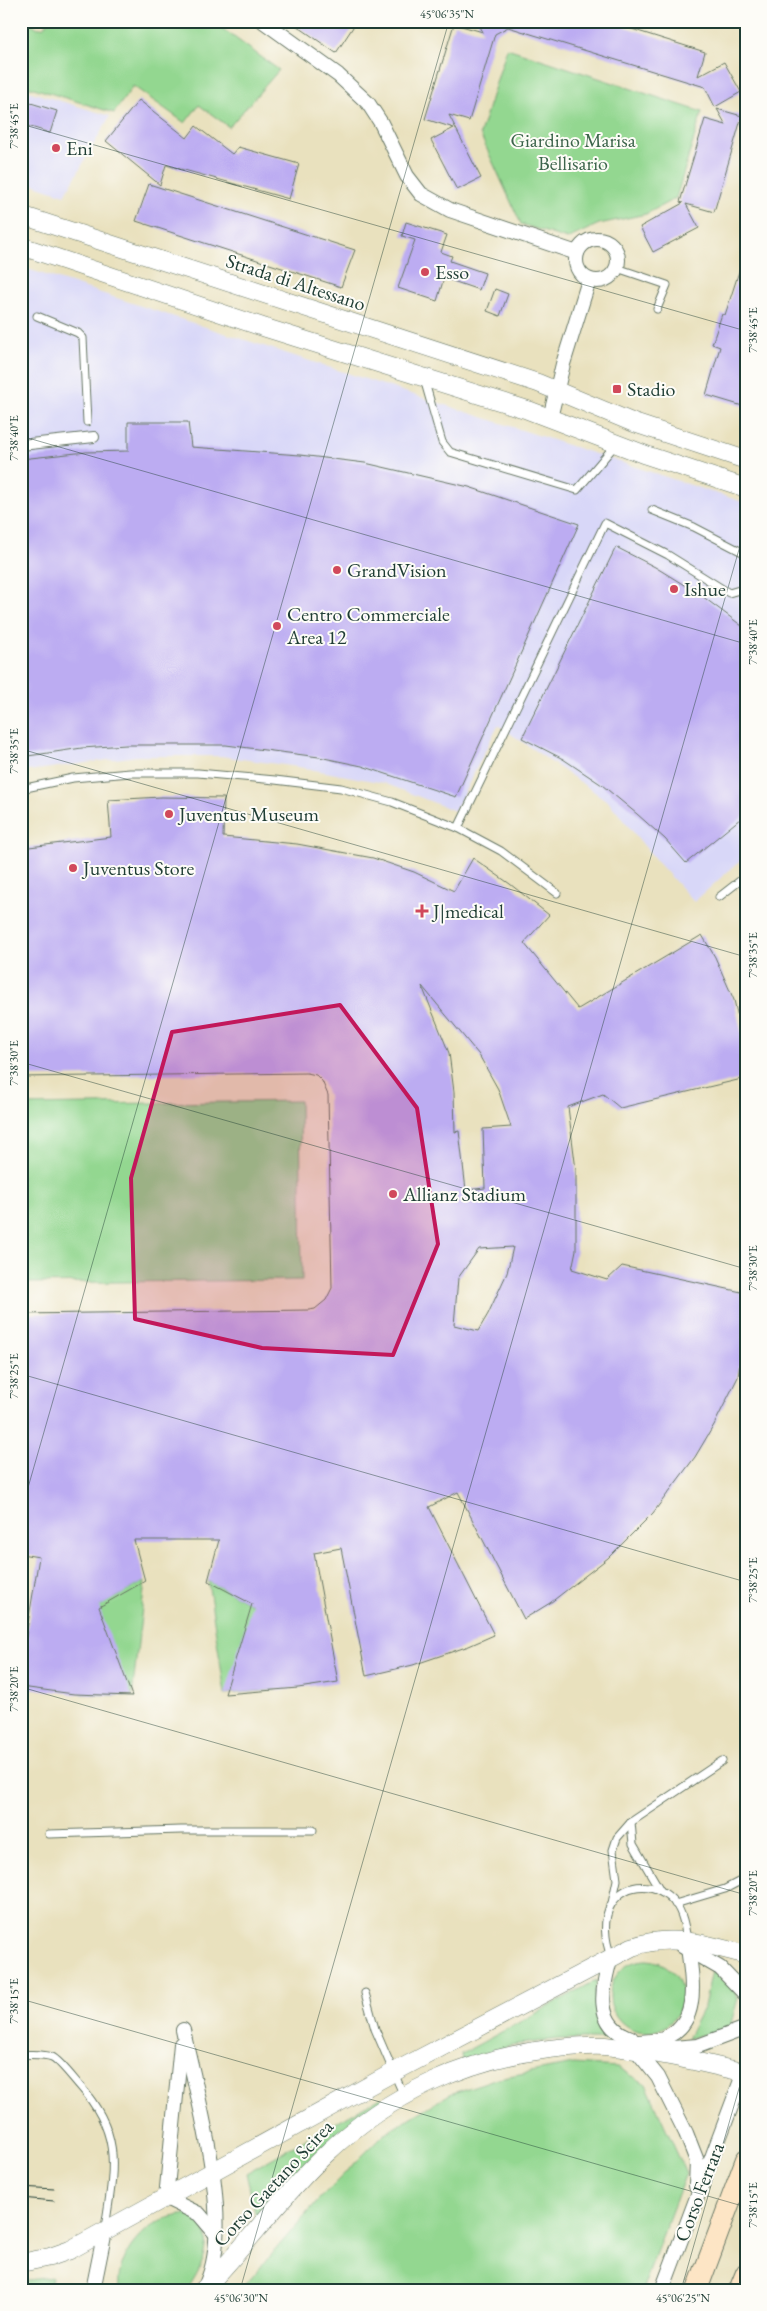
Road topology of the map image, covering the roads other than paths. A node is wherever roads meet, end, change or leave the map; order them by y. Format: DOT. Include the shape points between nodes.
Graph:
graph roads {
  1 [pos="263,21"];
  2 [pos="21,215"];
  3 [pos="21,246"];
  4 [pos="578,253"];
  5 [pos="618,268"];
  6 [pos="589,280"];
  7 [pos="657,310"];
  8 [pos="37,316"];
  9 [pos="424,378"];
  10 [pos="556,390"];
  11 [pos="550,418"];
  12 [pos="87,422"];
  13 [pos="94,437"];
  14 [pos="617,444"];
  15 [pos="21,445"];
  16 [pos="746,460"];
  17 [pos="746,488"];
  18 [pos="652,510"];
  19 [pos="746,554"];
  20 [pos="746,588"];
  21 [pos="21,789"];
  22 [pos="458,828"];
  23 [pos="746,876"];
  24 [pos="557,893"];
  25 [pos="719,897"];
  26 [pos="722,1761"];
  27 [pos="631,1822"];
  28 [pos="313,1830"];
  29 [pos="50,1834"];
  30 [pos="746,1878"];
  31 [pos="660,1890"];
  32 [pos="612,1903"];
  33 [pos="675,1904"];
  34 [pos="688,1944"];
  35 [pos="746,1955"];
  36 [pos="611,1956"];
  37 [pos="366,1993"];
  38 [pos="746,1995"];
  39 [pos="746,2028"];
  40 [pos="632,2042"];
  41 [pos="664,2049"];
  42 [pos="21,2054"];
  43 [pos="695,2060"];
  44 [pos="745,2071"];
  45 [pos="394,2072"];
  46 [pos="404,2096"];
  47 [pos="746,2159"];
  48 [pos="213,2171"];
  49 [pos="166,2198"];
  50 [pos="692,2211"];
  51 [pos="105,2231"];
  52 [pos="216,2235"];
  53 [pos="21,2263"];
  54 [pos="746,2273"];
  55 [pos="95,2287"];
  56 [pos="203,2289"];
  57 [pos="662,2290"];
  58 [pos="697,2290"];
  59 [pos="739,2290"];
  1 -- 4 [label="street" via="338,75 368,103 407,176 421,194 450,210"];
  2 -- 10 [label="street, Strada di Altessano"];
  3 -- 9 [label="street"];
  4 -- 5 [label="street" via="586,242 605,240 615,248"];
  4 -- 6 [label="street" via="577,265"];
  5 -- 6 [label="street" via="609,278 595,282"];
  5 -- 7 [label="lane" via="667,284"];
  6 -- 10 [label="street"];
  8 -- 12 [label="lane" via="78,333 82,338"];
  9 -- 11 [label="street"];
  9 -- 14 [label="lane" via="442,442 450,452 577,490"];
  10 -- 11 [label="street"];
  10 -- 16 [label="street, Strada di Altessano" via="634,423"];
  11 -- 14 [label="street"];
  13 -- 15 [label="street"];
  14 -- 17 [label="street"];
  18 -- 19 [label="lane"];
  20 -- 22 [label="lane" via="729,593 668,555 605,523"];
  21 -- 22 [label="lane" via="73,778 130,772 198,773 349,791 392,802"];
  22 -- 24 [label="lane" via="502,850"];
  23 -- 25 [label="lane"];
  26 -- 27 [label="lane"];
  27 -- 31 [label="lane" via="633,1844"];
  27 -- 32 [label="lane" via="614,1843 617,1880"];
  28 -- 29 [label="lane"];
  30 -- 33 [label="lane"];
  31 -- 32 [label="lane" via="650,1886 636,1887"];
  31 -- 33 [label="lane"];
  32 -- 36 [label="lane" via="605,1938"];
  33 -- 34 [label="lane" via="683,1920"];
  34 -- 35 [label="street, Corso Gaetano Scirea"];
  34 -- 36 [label="street, Corso Gaetano Scirea" via="666,1940 644,1943"];
  34 -- 38 [label="street" via="724,1972"];
  34 -- 40 [label="street, Corso Gaetano Scirea" via="692,1998 686,2019 661,2039"];
  36 -- 40 [label="street" via="602,1994 603,2007 613,2026"];
  36 -- 45 [label="street, Corso Gaetano Scirea"];
  37 -- 45 [label="lane" via="375,2028"];
  39 -- 41 [label="street, Corso Gaetano Scirea" via="698,2046"];
  40 -- 41 [label="street, Corso Gaetano Scirea"];
  40 -- 43 [label="street, Corso Gaetano Scirea"];
  40 -- 46 [label="street, Corso Gaetano Scirea" via="509,2055 454,2072"];
  40 -- 50 [label="street" via="661,2084 695,2153 697,2178"];
  41 -- 43 [label="street, Corso Gaetano Scirea"];
  42 -- 51 [label="lane" via="52,2058 90,2096 102,2116 110,2135 114,2166"];
  43 -- 44 [label="street, Corso Gaetano Scirea"];
  44 -- 50 [label="street, Corso Ferrara"];
  45 -- 46 [label="lane"];
  45 -- 48 [label="street, Corso Gaetano Scirea"];
  46 -- 56 [label="street, Corso Gaetano Scirea" via="360,2124 327,2153"];
  47 -- 58 [label="main road, Corso Ferrara"];
  48 -- 49 [label="street, Corso Gaetano Scirea"];
  48 -- 49 [label="street, Corso Gaetano Scirea" via="182,2030"];
  48 -- 52 [label="street, Corso Gaetano Scirea"];
  49 -- 51 [label="street, Corso Gaetano Scirea"];
  49 -- 52 [label="street, Corso Gaetano Scirea" via="199,2214"];
  50 -- 57 [label="street, Corso Ferrara"];
  51 -- 53 [label="street, Corso Gaetano Scirea" via="61,2254"];
  51 -- 55 [label="street"];
  52 -- 56 [label="street, Corso Gaetano Scirea" via="213,2268"];
  54 -- 59 [label="main road"];
}
